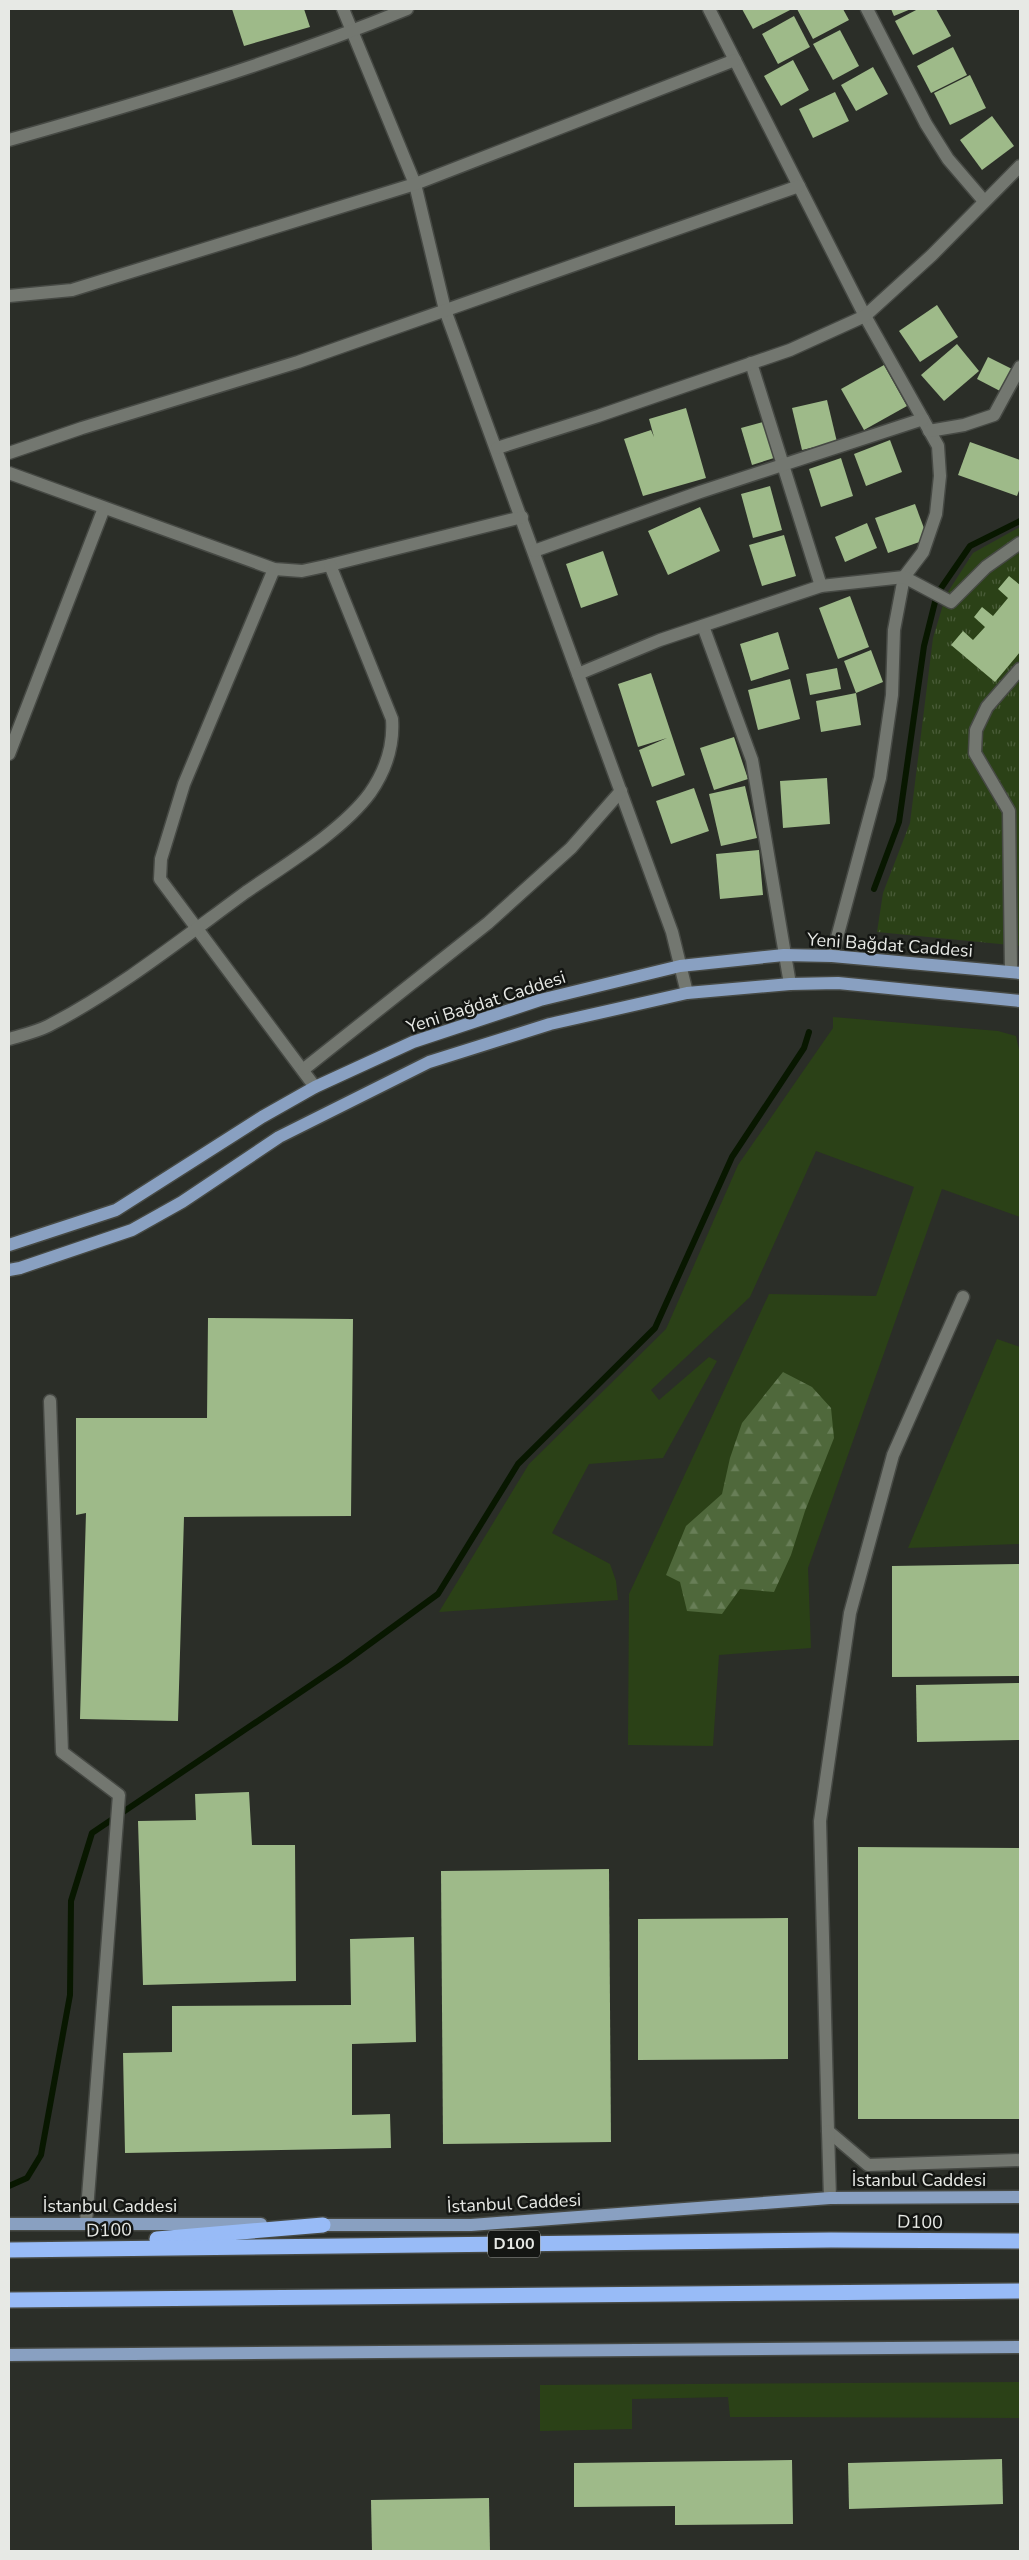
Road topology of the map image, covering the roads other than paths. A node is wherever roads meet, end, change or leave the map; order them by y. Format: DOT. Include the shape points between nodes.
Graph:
graph roads {
  1 [pos="343,9"];
  2 [pos="407,9"];
  3 [pos="709,9"];
  4 [pos="868,9"];
  5 [pos="354,31"];
  6 [pos="735,60"];
  7 [pos="9,140"];
  8 [pos="1020,166"];
  9 [pos="415,184"];
  10 [pos="799,186"];
  11 [pos="984,201"];
  12 [pos="9,296"];
  13 [pos="445,310"];
  14 [pos="865,316"];
  15 [pos="750,363"];
  16 [pos="1020,367"];
  17 [pos="923,419"];
  18 [pos="930,431"];
  19 [pos="497,448"];
  20 [pos="9,453"];
  21 [pos="783,466"];
  22 [pos="9,473"];
  23 [pos="104,508"];
  24 [pos="522,518"];
  25 [pos="1020,543"];
  26 [pos="534,551"];
  27 [pos="330,565"];
  28 [pos="274,569"];
  29 [pos="904,577"];
  30 [pos="821,586"];
  31 [pos="703,626"];
  32 [pos="1020,669"];
  33 [pos="578,674"];
  34 [pos="9,754"];
  35 [pos="621,791"];
  36 [pos="1010,811"];
  37 [pos="1020,824"];
  38 [pos="196,930"];
  39 [pos="784,955"];
  40 [pos="832,956"];
  41 [pos="680,966"];
  42 [pos="1016,972"];
  43 [pos="790,984"];
  44 [pos="687,993"];
  45 [pos="1020,1001"];
  46 [pos="9,1039"];
  47 [pos="304,1068"];
  48 [pos="316,1087"];
  49 [pos="9,1245"];
  50 [pos="9,1270"];
  51 [pos="963,1297"];
  52 [pos="50,1401"];
  53 [pos="828,2131"];
  54 [pos="1020,2160"];
  55 [pos="1019,2197"];
  56 [pos="830,2198"];
  57 [pos="86,2223"];
  58 [pos="9,2224"];
  59 [pos="323,2225"];
  60 [pos="1020,2241"];
  61 [pos="9,2250"];
  62 [pos="37,2250"];
  63 [pos="1020,2291"];
  64 [pos="9,2300"];
  65 [pos="1020,2347"];
  66 [pos="9,2355"];
  1 -- 5 [label="street"];
  2 -- 5 [label="street"];
  3 -- 6 [label="street"];
  4 -- 11 [label="street" via="930,131 948,159"];
  5 -- 7 [label="street" via="138,104"];
  5 -- 9 [label="street"];
  6 -- 9 [label="street"];
  6 -- 10 [label="street"];
  8 -- 11 [label="street"];
  9 -- 12 [label="street" via="72,290"];
  9 -- 13 [label="street"];
  10 -- 13 [label="street"];
  10 -- 14 [label="street"];
  11 -- 14 [label="street" via="932,255"];
  13 -- 19 [label="street"];
  13 -- 20 [label="street" via="298,362"];
  14 -- 15 [label="street" via="790,350"];
  14 -- 17 [label="street"];
  15 -- 19 [label="street"];
  15 -- 21 [label="street"];
  16 -- 18 [label="street" via="994,415"];
  17 -- 18 [label="street"];
  17 -- 21 [label="street"];
  18 -- 29 [label="street" via="938,446 940,476 936,514 923,552"];
  19 -- 24 [label="street"];
  21 -- 26 [label="street"];
  21 -- 30 [label="street"];
  22 -- 23 [label="street"];
  23 -- 28 [label="street"];
  23 -- 34 [label="street"];
  24 -- 26 [label="street"];
  24 -- 27 [label="street"];
  25 -- 29 [label="street" via="980,572 950,602"];
  26 -- 33 [label="street"];
  27 -- 28 [label="street" via="302,571"];
  27 -- 38 [label="street" via="392,719 394,738 386,765 370,793 342,821"];
  28 -- 38 [label="street" via="184,784 162,859 160,879"];
  29 -- 30 [label="street"];
  29 -- 40 [label="street" via="894,630 892,695 880,778"];
  30 -- 31 [label="street"];
  31 -- 33 [label="street"];
  31 -- 39 [label="street" via="752,760"];
  32 -- 36 [label="street" via="987,707 976,730 975,753"];
  33 -- 35 [label="street"];
  35 -- 41 [label="street" via="672,932"];
  35 -- 47 [label="street" via="571,848 488,923"];
  36 -- 37 [label="street"];
  36 -- 42 [label="street"];
  38 -- 46 [label="street" via="47,1027"];
  38 -- 47 [label="street"];
  39 -- 40 [label="main road, Yeni Bağdat Caddesi"];
  39 -- 41 [label="main road, Yeni Bağdat Caddesi"];
  39 -- 43 [label="street"];
  40 -- 42 [label="main road, Yeni Bağdat Caddesi"];
  41 -- 44 [label="street"];
  41 -- 48 [label="main road, Yeni Bağdat Caddesi" via="540,1000 413,1042"];
  43 -- 44 [label="main road"];
  43 -- 45 [label="main road" via="838,983"];
  44 -- 50 [label="main road" via="550,1024 429,1062 279,1137 182,1202 132,1230"];
  47 -- 48 [label="street"];
  48 -- 49 [label="main road, Yeni Bağdat Caddesi" via="262,1117 116,1210"];
  51 -- 53 [label="street" via="893,1455 850,1613 820,1821"];
  52 -- 57 [label="street" via="62,1752 120,1795"];
  53 -- 54 [label="street" via="868,2165"];
  53 -- 56 [label="street"];
  55 -- 56 [label="main road, İstanbul Caddesi"];
  56 -- 59 [label="main road, İstanbul Caddesi" via="471,2225"];
  57 -- 58 [label="main road, İstanbul Caddesi"];
  57 -- 59 [label="main road, İstanbul Caddesi"];
  59 -- 62 [label="highway"];
  60 -- 62 [label="highway, D100 / D100" via="831,2240"];
  61 -- 62 [label="highway, D100 / D100"];
  63 -- 64 [label="highway"];
  65 -- 66 [label="main road"];
}
